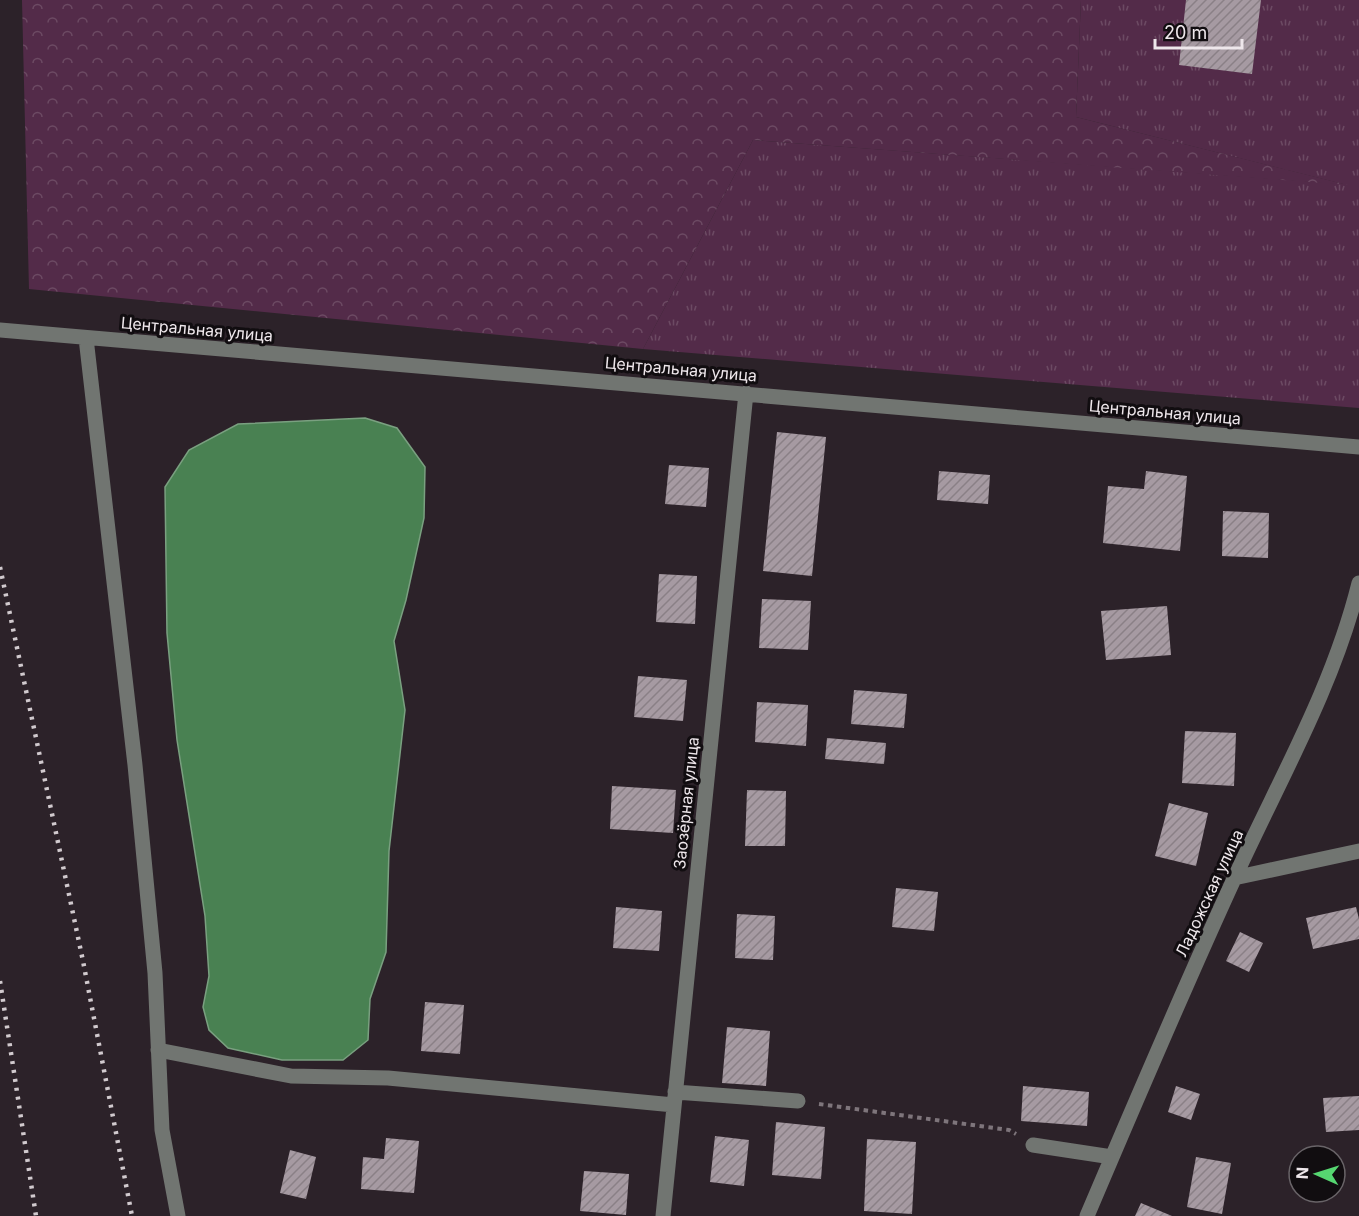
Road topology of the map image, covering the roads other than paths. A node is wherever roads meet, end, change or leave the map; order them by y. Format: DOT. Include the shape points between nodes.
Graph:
graph roads {
  1 [pos="0,330"];
  2 [pos="86,338"];
  3 [pos="746,393"];
  4 [pos="1359,447"];
  5 [pos="1359,583"];
  6 [pos="1359,851"];
  7 [pos="1234,878"];
  8 [pos="158,1050"];
  9 [pos="675,1099"];
  10 [pos="798,1101"];
  11 [pos="1033,1145"];
  12 [pos="1112,1157"];
  13 [pos="178,1216"];
  14 [pos="663,1216"];
  15 [pos="1087,1216"];
  1 -- 2 [label="street, Центральная улица"];
  2 -- 3 [label="street, Центральная улица"];
  2 -- 8 [label="street" via="135,765 155,973"];
  3 -- 4 [label="street, Центральная улица"];
  3 -- 9 [label="street, Заозёрная улица"];
  5 -- 7 [label="street, Ладожская улица" via="1320,699"];
  6 -- 7 [label="street"];
  7 -- 12 [label="street, Ладожская улица"];
  8 -- 9 [label="street" via="291,1076 388,1078"];
  8 -- 13 [label="street" via="162,1130"];
  9 -- 10 [label="street"];
  9 -- 14 [label="street, Заозёрная улица"];
  11 -- 12 [label="street"];
  12 -- 15 [label="street, Ладожская улица"];
}
